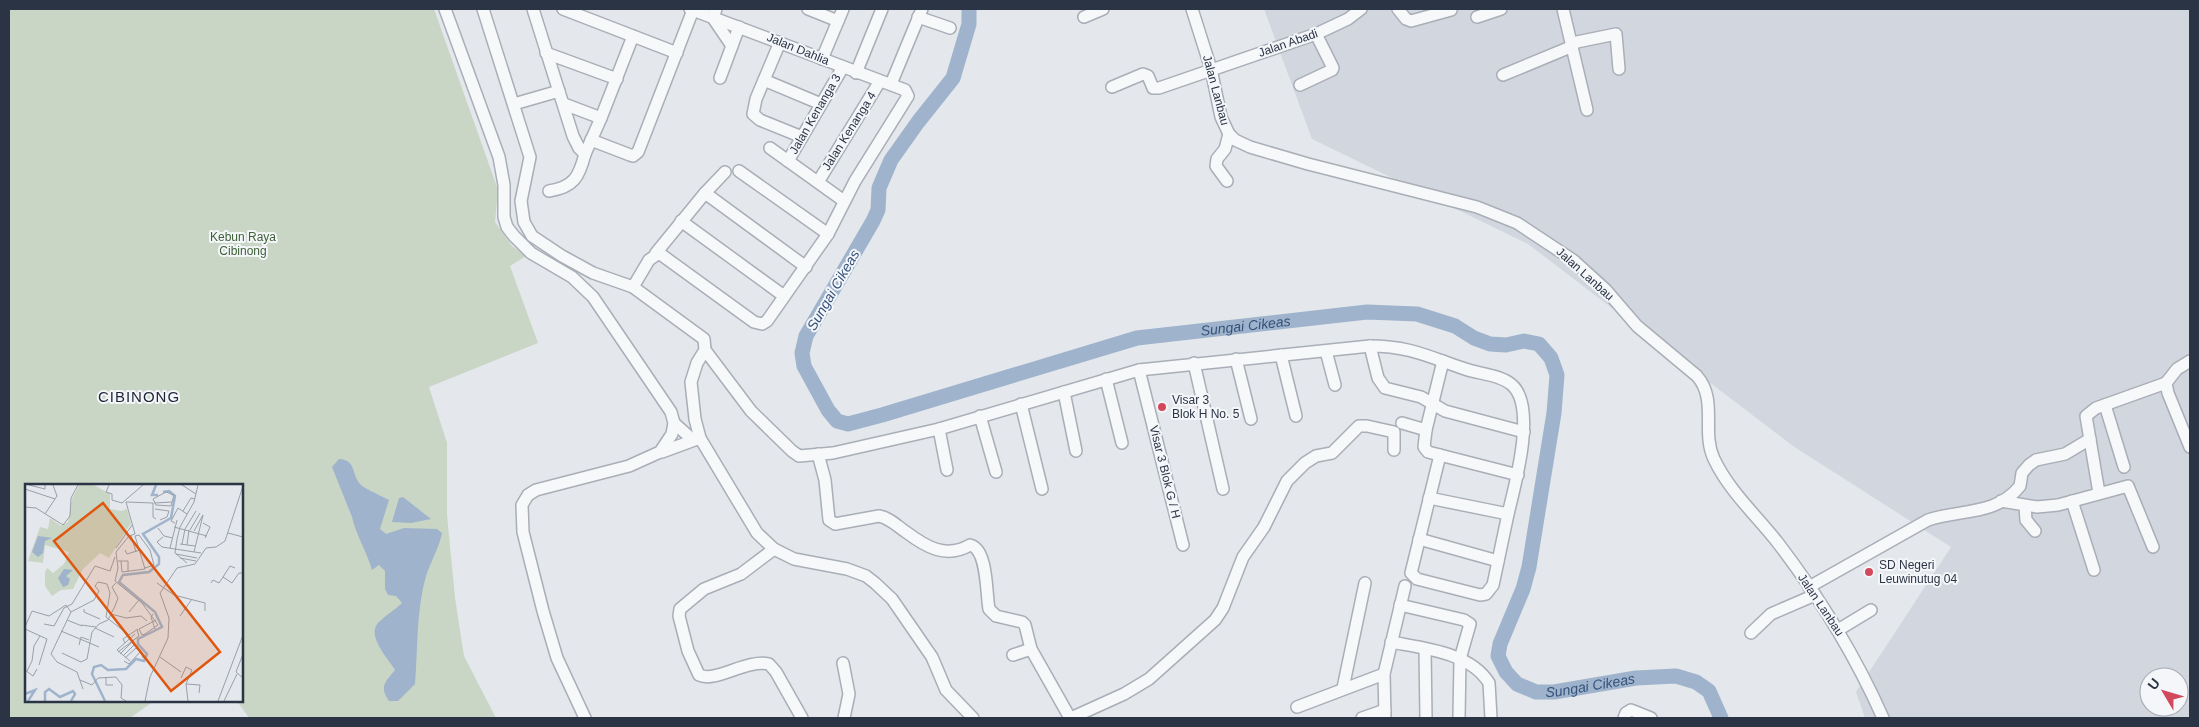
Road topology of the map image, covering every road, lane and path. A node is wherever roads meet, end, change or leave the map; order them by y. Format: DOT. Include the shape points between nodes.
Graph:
graph roads {
  1 [pos="445,9"];
  2 [pos="483,9"];
  3 [pos="533,9"];
  4 [pos="564,9"];
  5 [pos="692,9"];
  6 [pos="808,9"];
  7 [pos="843,9"];
  8 [pos="882,9"];
  9 [pos="1103,9"];
  10 [pos="1192,9"];
  11 [pos="1361,9"];
  12 [pos="1398,9"];
  13 [pos="1501,9"];
  14 [pos="1563,9"];
  15 [pos="1451,10"];
  16 [pos="714,13"];
  17 [pos="920,13"];
  18 [pos="1084,17"];
  19 [pos="1477,17"];
  20 [pos="838,21"];
  21 [pos="739,27"];
  22 [pos="950,28"];
  23 [pos="1316,34"];
  24 [pos="633,36"];
  25 [pos="780,42"];
  26 [pos="1573,45"];
  27 [pos="732,46"];
  28 [pos="677,53"];
  29 [pos="546,54"];
  30 [pos="822,59"];
  31 [pos="843,67"];
  32 [pos="1211,69"];
  33 [pos="1619,70"];
  34 [pos="856,73"];
  35 [pos="1504,75"];
  36 [pos="720,78"];
  37 [pos="617,79"];
  38 [pos="764,80"];
  39 [pos="886,83"];
  40 [pos="1300,85"];
  41 [pos="1112,87"];
  42 [pos="559,91"];
  43 [pos="514,104"];
  44 [pos="564,104"];
  45 [pos="821,104"];
  46 [pos="1587,110"];
  47 [pos="601,118"];
  48 [pos="1229,134"];
  49 [pos="802,137"];
  50 [pos="591,140"];
  51 [pos="770,148"];
  52 [pos="585,154"];
  53 [pos="788,161"];
  54 [pos="739,171"];
  55 [pos="725,172"];
  56 [pos="1227,181"];
  57 [pos="818,182"];
  58 [pos="549,191"];
  59 [pos="705,193"];
  60 [pos="844,202"];
  61 [pos="681,221"];
  62 [pos="828,234"];
  63 [pos="661,255"];
  64 [pos="806,267"];
  65 [pos="633,287"];
  66 [pos="784,296"];
  67 [pos="1370,346"];
  68 [pos="705,350"];
  69 [pos="1326,351"];
  70 [pos="1281,355"];
  71 [pos="1236,359"];
  72 [pos="1443,361"];
  73 [pos="2190,361"];
  74 [pos="1194,363"];
  75 [pos="1140,370"];
  76 [pos="1106,379"];
  77 [pos="2166,383"];
  78 [pos="1335,385"];
  79 [pos="1064,392"];
  80 [pos="1021,404"];
  81 [pos="1433,404"];
  82 [pos="2105,404"];
  83 [pos="980,416"];
  84 [pos="1296,416"];
  85 [pos="1251,419"];
  86 [pos="674,423"];
  87 [pos="1402,423"];
  88 [pos="939,429"];
  89 [pos="1426,430"];
  90 [pos="1524,432"];
  91 [pos="697,439"];
  92 [pos="2090,439"];
  93 [pos="1122,443"];
  94 [pos="2190,447"];
  95 [pos="1076,450"];
  96 [pos="1394,450"];
  97 [pos="660,452"];
  98 [pos="818,454"];
  99 [pos="1440,455"];
  100 [pos="2124,468"];
  101 [pos="947,470"];
  102 [pos="996,472"];
  103 [pos="1518,475"];
  104 [pos="1042,489"];
  105 [pos="1223,489"];
  106 [pos="2099,493"];
  107 [pos="1430,498"];
  108 [pos="2001,501"];
  109 [pos="2072,501"];
  110 [pos="2025,506"];
  111 [pos="1508,514"];
  112 [pos="2035,531"];
  113 [pos="1419,539"];
  114 [pos="1183,545"];
  115 [pos="2153,547"];
  116 [pos="774,549"];
  117 [pos="1498,561"];
  118 [pos="2094,570"];
  119 [pos="1365,583"];
  120 [pos="1405,586"];
  121 [pos="1812,591"];
  122 [pos="1400,605"];
  123 [pos="1871,610"];
  124 [pos="1838,630"];
  125 [pos="1751,633"];
  126 [pos="1391,642"];
  127 [pos="1030,649"];
  128 [pos="1425,649"];
  129 [pos="1013,655"];
  130 [pos="1460,659"];
  131 [pos="842,663"];
  132 [pos="1384,674"];
  133 [pos="1343,688"];
  134 [pos="1297,706"];
  135 [pos="1385,714"];
  136 [pos="585,718"];
  137 [pos="802,718"];
  138 [pos="844,718"];
  139 [pos="973,718"];
  140 [pos="1070,718"];
  141 [pos="1362,718"];
  142 [pos="1426,718"];
  143 [pos="1459,718"];
  144 [pos="1491,718"];
  145 [pos="1624,718"];
  146 [pos="1651,718"];
  147 [pos="1883,718"];
  1 -- 86 [label="street" via="499,157 507,226 531,253 572,276 592,297 671,412"];
  2 -- 43 [label="street"];
  3 -- 29 [label="street"];
  4 -- 24 [label="street"];
  5 -- 16 [label="street, Jalan Dahlia"];
  5 -- 28 [label="street"];
  6 -- 20 [label="street"];
  7 -- 20 [label="street"];
  8 -- 34 [label="street"];
  9 -- 18 [label="street"];
  10 -- 32 [label="street, Jalan Lanbau"];
  11 -- 23 [label="street, Jalan Abadi"];
  12 -- 15 [label="street" via="1412,21"];
  13 -- 19 [label="street"];
  14 -- 26 [label="street"];
  16 -- 21 [label="street, Jalan Dahlia"];
  16 -- 27 [label="street"];
  17 -- 22 [label="street"];
  17 -- 39 [label="street, Jalan Kenanga 4"];
  20 -- 30 [label="street"];
  21 -- 25 [label="street, Jalan Dahlia"];
  21 -- 27 [label="street"];
  23 -- 32 [label="street, Jalan Abadi"];
  23 -- 40 [label="street" via="1333,68"];
  24 -- 28 [label="street"];
  24 -- 37 [label="street"];
  25 -- 30 [label="street, Jalan Dahlia"];
  25 -- 38 [label="street"];
  26 -- 33 [label="street" via="1616,34"];
  26 -- 35 [label="street"];
  26 -- 46 [label="street"];
  27 -- 36 [label="street"];
  28 -- 50 [label="street" via="636,155"];
  29 -- 37 [label="street"];
  29 -- 42 [label="street"];
  30 -- 31 [label="street, Jalan Dahlia"];
  31 -- 34 [label="street, Jalan Dahlia"];
  31 -- 45 [label="street, Jalan Kenanga 3"];
  32 -- 41 [label="street, Jalan Abadi" via="1159,88 1153,88 1148,76 1143,74"];
  32 -- 48 [label="street, Jalan Lanbau" via="1221,117"];
  34 -- 39 [label="street, Jalan Dahlia"];
  37 -- 47 [label="street"];
  38 -- 45 [label="street"];
  38 -- 49 [label="street" via="753,114"];
  39 -- 57 [label="street, Jalan Kenanga 4"];
  39 -- 60 [label="street, Jalan Dahlia" via="905,90 908,99"];
  42 -- 43 [label="street"];
  42 -- 44 [label="street"];
  43 -- 65 [label="street" via="530,157 521,201 524,222 532,236 593,273"];
  44 -- 47 [label="street"];
  44 -- 52 [label="street" via="575,141"];
  45 -- 49 [label="street, Jalan Kenanga 3"];
  47 -- 50 [label="street"];
  48 -- 56 [label="street" via="1216,166"];
  48 -- 121 [label="street, Jalan Lanbau" via="1250,147 1477,207 1517,223 1573,260 1606,290 1637,326 1704,384 1708,403 1707,440 1714,460"];
  49 -- 53 [label="street, Jalan Kenanga 3"];
  50 -- 52 [label="street"];
  51 -- 53 [label="street"];
  52 -- 58 [label="street" via="574,180 563,188"];
  53 -- 57 [label="street"];
  54 -- 62 [label="street"];
  55 -- 59 [label="street"];
  57 -- 60 [label="street"];
  59 -- 61 [label="street"];
  59 -- 64 [label="street"];
  60 -- 62 [label="street"];
  61 -- 63 [label="street"];
  61 -- 66 [label="street"];
  62 -- 64 [label="street"];
  63 -- 65 [label="street" via="649,260"];
  63 -- 66 [label="street" via="758,324 762,324"];
  64 -- 66 [label="street"];
  65 -- 68 [label="street" via="700,334 706,342"];
  67 -- 69 [label="street"];
  67 -- 72 [label="street" via="1411,349"];
  67 -- 81 [label="street" via="1378,378 1385,388 1421,397"];
  68 -- 91 [label="street" via="691,382"];
  68 -- 98 [label="street" via="751,411 792,451 799,456"];
  69 -- 70 [label="street"];
  69 -- 78 [label="street"];
  70 -- 71 [label="street"];
  70 -- 84 [label="street"];
  71 -- 74 [label="street"];
  71 -- 85 [label="street"];
  72 -- 81 [label="street"];
  72 -- 90 [label="street" via="1513,386 1521,401"];
  73 -- 77 [label="street" via="2176,369"];
  74 -- 75 [label="street"];
  74 -- 105 [label="street"];
  75 -- 76 [label="street"];
  75 -- 114 [label="street, Visar 3 Blok G / H"];
  76 -- 79 [label="street"];
  76 -- 93 [label="street"];
  77 -- 82 [label="street"];
  77 -- 94 [label="street"];
  79 -- 80 [label="street"];
  79 -- 95 [label="street"];
  80 -- 83 [label="street"];
  80 -- 104 [label="street"];
  81 -- 89 [label="street"];
  81 -- 90 [label="street" via="1445,411"];
  82 -- 92 [label="street" via="2086,416"];
  82 -- 100 [label="street"];
  83 -- 88 [label="street"];
  83 -- 102 [label="street"];
  86 -- 91 [label="street"];
  86 -- 97 [label="street"];
  87 -- 89 [label="street"];
  88 -- 98 [label="street"];
  88 -- 101 [label="street"];
  89 -- 99 [label="street" via="1424,448"];
  90 -- 103 [label="street"];
  91 -- 97 [label="street"];
  91 -- 116 [label="street" via="758,533"];
  92 -- 106 [label="street"];
  92 -- 108 [label="street" via="2065,454 2036,460 2022,473 2020,486"];
  96 -- 140 [label="street" via="1394,432 1359,426 1332,453 1316,456 1305,463 1287,481 1264,527 1243,557 1215,620 1149,679"];
  97 -- 136 [label="street" via="629,466 536,490 522,505 523,532 543,611 557,658"];
  98 -- 127 [label="street" via="830,520 840,524 879,516 939,550 953,553 970,545 976,547 982,557 989,610 996,616 1022,622"];
  99 -- 103 [label="street"];
  99 -- 107 [label="street"];
  103 -- 111 [label="street"];
  106 -- 109 [label="street"];
  106 -- 115 [label="street" via="2126,486 2130,488"];
  107 -- 111 [label="street"];
  107 -- 113 [label="street"];
  108 -- 110 [label="street"];
  108 -- 121 [label="street" via="1974,512 1928,520"];
  109 -- 110 [label="street" via="2051,506"];
  109 -- 118 [label="street"];
  110 -- 112 [label="street" via="2026,520"];
  111 -- 117 [label="street"];
  113 -- 117 [label="street"];
  113 -- 117 [label="street" via="1411,568 1416,579 1486,594 1493,584"];
  116 -- 137 [label="street" via="741,574 704,589 680,609 679,616 688,651 699,675 718,675 754,662 769,664"];
  116 -- 139 [label="street" via="794,559 856,572 875,583 892,599 932,657 946,690"];
  119 -- 133 [label="street"];
  120 -- 122 [label="street"];
  121 -- 124 [label="street, Jalan Lanbau"];
  121 -- 125 [label="street" via="1771,614"];
  122 -- 126 [label="street"];
  122 -- 130 [label="street" via="1469,622"];
  123 -- 124 [label="street"];
  124 -- 147 [label="street, Jalan Lanbau"];
  126 -- 128 [label="street"];
  126 -- 132 [label="street"];
  127 -- 129 [label="street"];
  127 -- 140 [label="street"];
  128 -- 130 [label="street"];
  128 -- 142 [label="street"];
  130 -- 143 [label="street"];
  130 -- 144 [label="street" via="1488,683"];
  131 -- 138 [label="street" via="849,694"];
  132 -- 133 [label="street"];
  132 -- 135 [label="street"];
  133 -- 134 [label="street"];
  135 -- 141 [label="street"];
  145 -- 146 [label="street" via="1631,710"];
}
